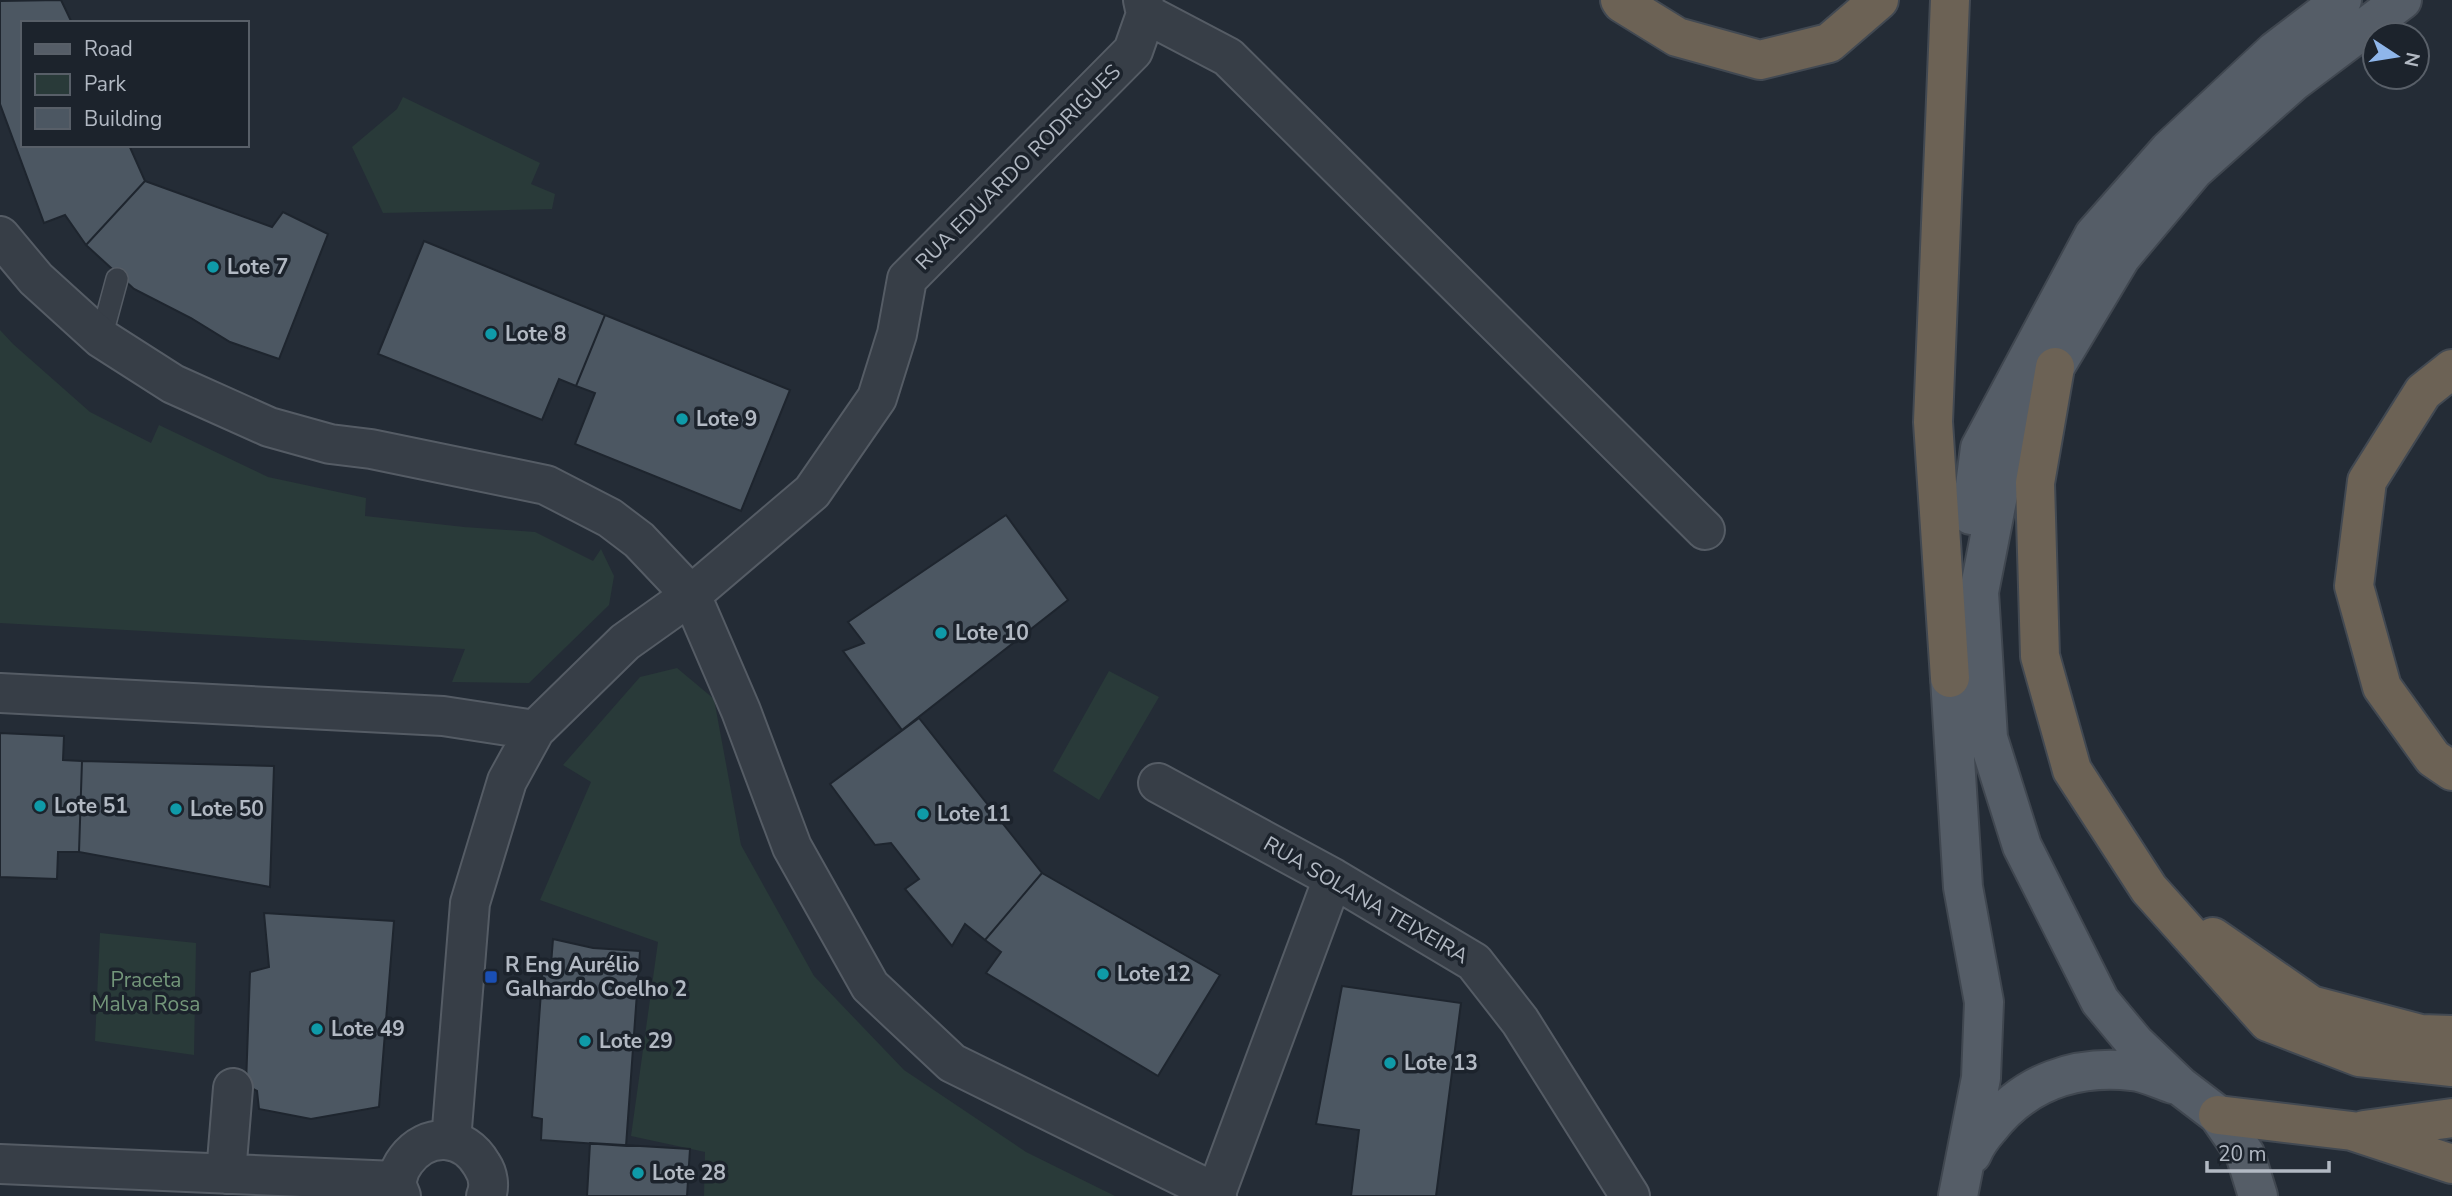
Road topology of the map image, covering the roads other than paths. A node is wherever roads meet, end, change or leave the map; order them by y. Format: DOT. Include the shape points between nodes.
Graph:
graph roads {
  1 [pos="1620,0"];
  2 [pos="1879,0"];
  3 [pos="1950,0"];
  4 [pos="2342,0"];
  5 [pos="2402,0"];
  6 [pos="1145,7"];
  7 [pos="2284,66"];
  8 [pos="0,236"];
  9 [pos="117,279"];
  10 [pos="102,338"];
  11 [pos="2055,367"];
  12 [pos="2452,369"];
  13 [pos="1705,530"];
  14 [pos="691,595"];
  15 [pos="1950,678"];
  16 [pos="0,693"];
  17 [pos="536,730"];
  18 [pos="2452,771"];
  19 [pos="1158,783"];
  20 [pos="1333,878"];
  21 [pos="2149,889"];
  22 [pos="2452,1035"];
  23 [pos="2452,1067"];
  24 [pos="2180,1086"];
  25 [pos="233,1088"];
  26 [pos="2218,1115"];
  27 [pos="2452,1118"];
  28 [pos="2352,1131"];
  29 [pos="451,1140"];
  30 [pos="0,1164"];
  31 [pos="2452,1164"];
  32 [pos="226,1174"];
  33 [pos="398,1189"];
  34 [pos="1958,1192"];
  35 [pos="1217,1195"];
  36 [pos="486,1196"];
  37 [pos="1630,1196"];
  38 [pos="2258,1196"];
  1 -- 2 [label="highway" via="1677,37 1760,60 1829,43"];
  3 -- 15 [label="highway" via="1933,422"];
  4 -- 7 [label="main road"];
  5 -- 7 [label="main road"];
  6 -- 13 [label="street" via="1228,57"];
  6 -- 14 [label="street, RUA EDUARDO RODRIGUES" via="1133,51 907,279 897,334 877,398 812,492"];
  7 -- 11 [label="main road" via="2121,257"];
  7 -- 15 [label="main road" via="2169,150 2094,235 1980,448"];
  8 -- 10 [label="street" via="36,279"];
  9 -- 10 [label="lane"];
  10 -- 14 [label="street" via="173,384 269,427 330,444 546,485 611,518 639,540"];
  11 -- 21 [label="highway" via="2035,483 2040,656 2072,770"];
  11 -- 24 [label="main road" via="2002,475 1979,592 1988,738 2022,846 2100,1001"];
  12 -- 18 [label="highway" via="2423,392 2367,481 2354,586 2382,687 2433,758"];
  14 -- 17 [label="street, RUA EDUARDO RODRIGUES" via="625,642"];
  14 -- 35 [label="street" via="792,847 870,986 952,1063"];
  15 -- 34 [label="main road" via="1963,887 1984,1002 1981,1078"];
  16 -- 17 [label="street" via="443,716"];
  17 -- 29 [label="street, RUA EDUARDO RODRIGUES" via="507,781 470,902"];
  19 -- 20 [label="street, RUA SOLANA TEIXEIRA"];
  20 -- 35 [label="street"];
  20 -- 37 [label="street, RUA SOLANA TEIXEIRA" via="1474,962 1520,1021"];
  21 -- 22 [label="highway" via="2311,1005 2421,1034"];
  21 -- 23 [label="highway" via="2268,1022 2359,1057"];
  24 -- 26 [label="main road"];
  24 -- 34 [label="main road" via="2135,1071 2089,1070 2043,1082 2005,1108 1975,1145"];
  25 -- 32 [label="street"];
  26 -- 28 [label="highway"];
  26 -- 38 [label="main road" via="2245,1154"];
  27 -- 28 [label="highway"];
  28 -- 31 [label="highway"];
  29 -- 33 [label="street" via="430,1140 413,1150 403,1165"];
  29 -- 36 [label="street" via="466,1145 478,1157 487,1172"];
  30 -- 32 [label="street"];
  32 -- 33 [label="street"];
}
